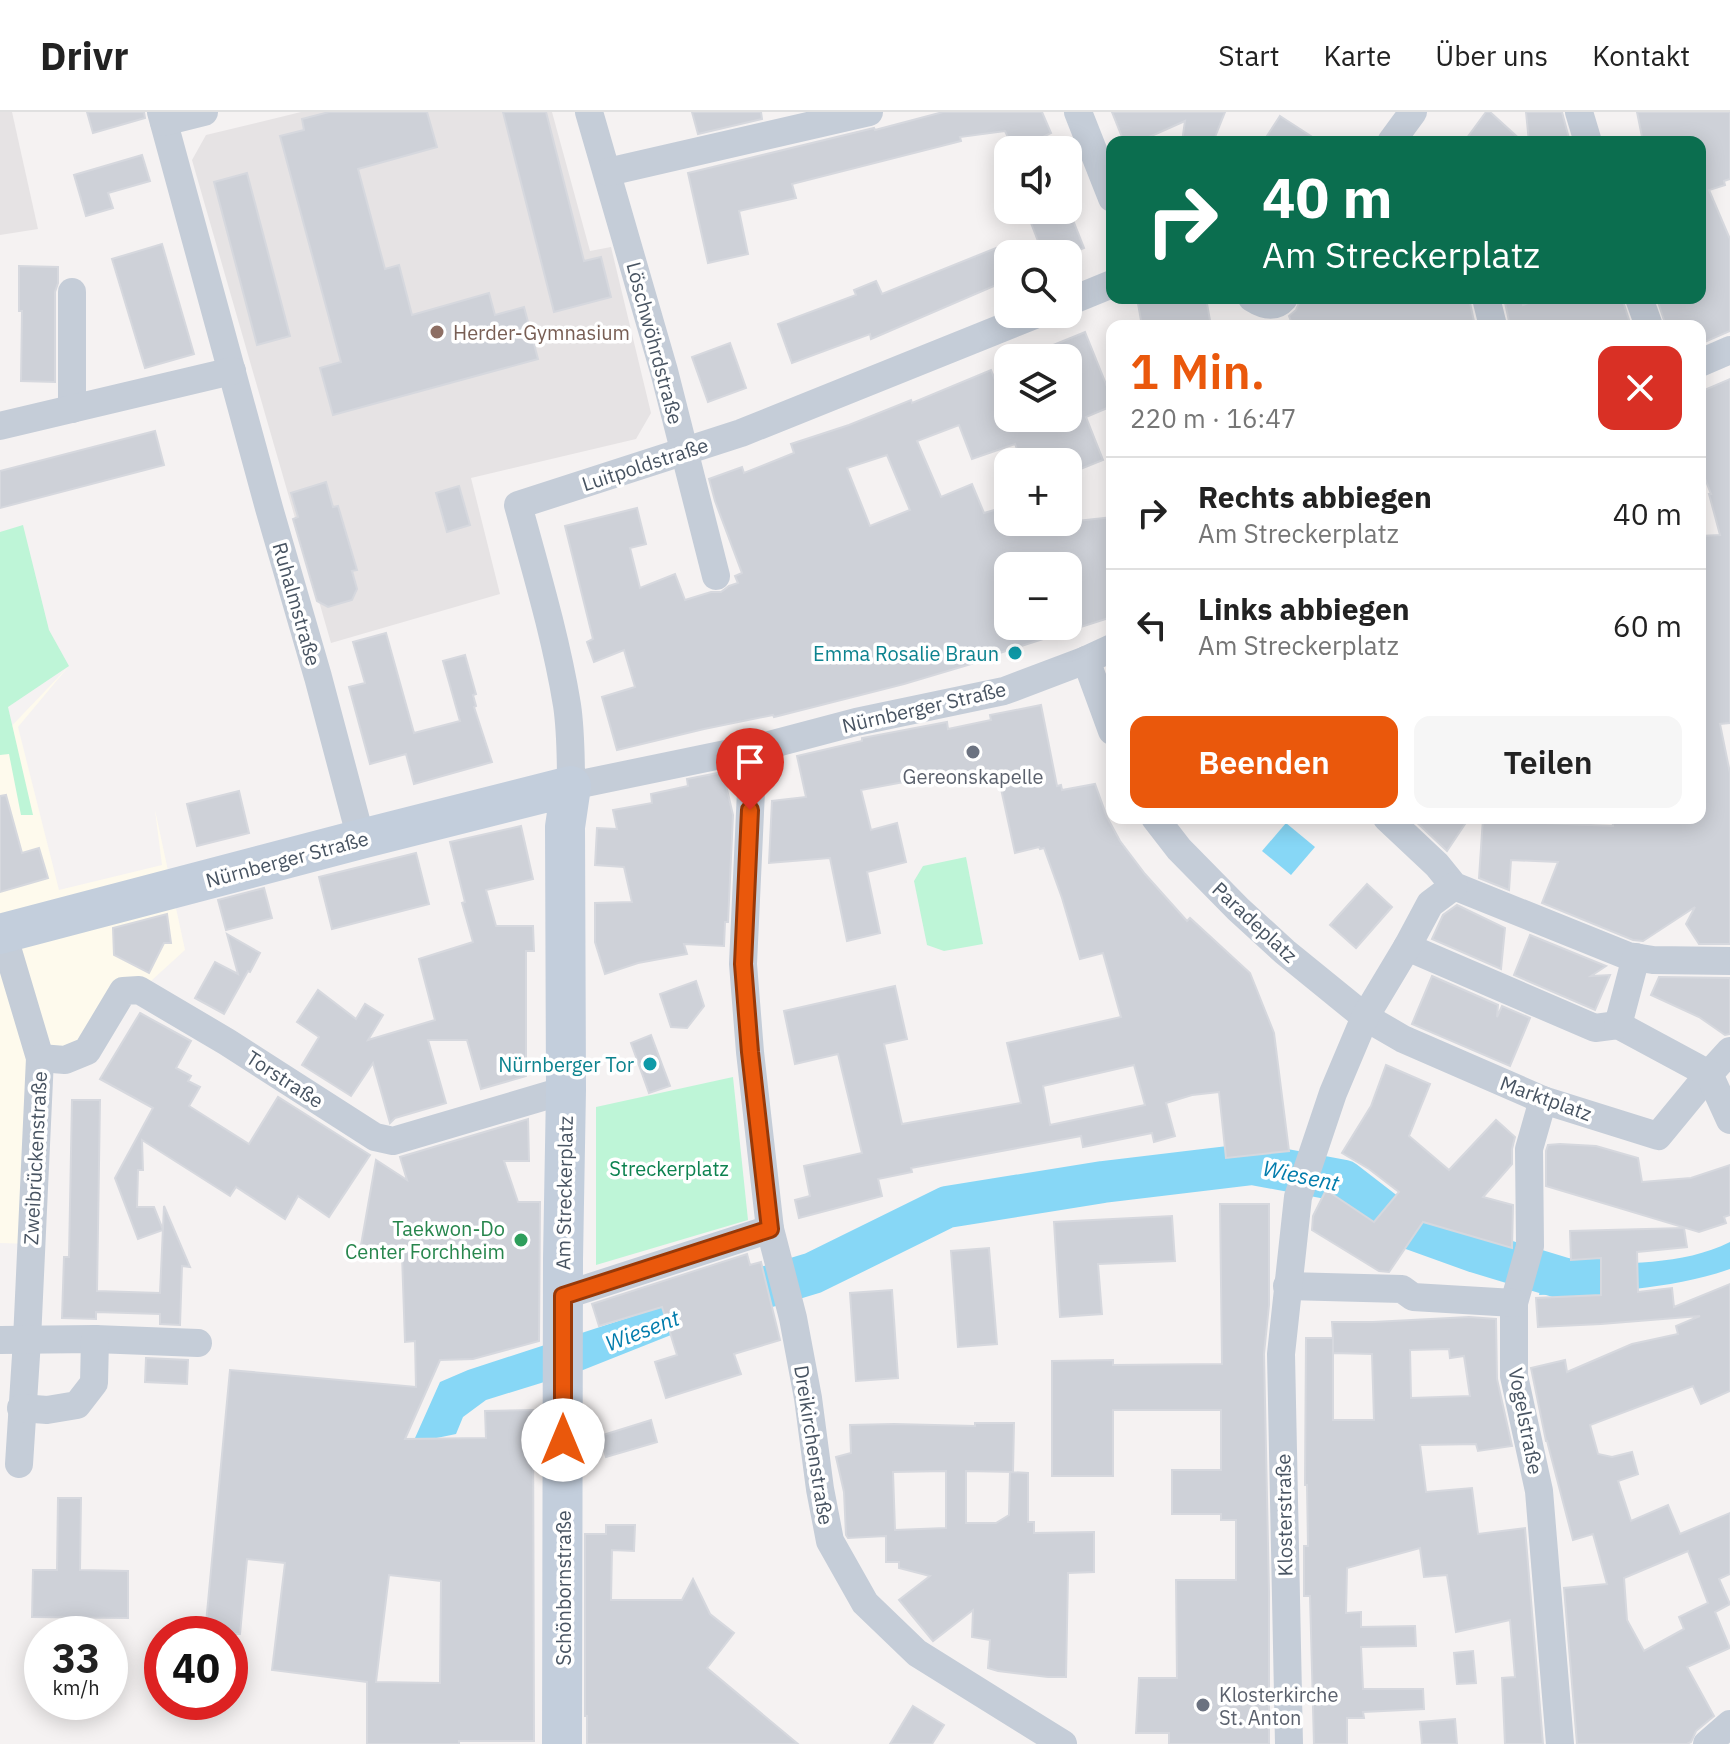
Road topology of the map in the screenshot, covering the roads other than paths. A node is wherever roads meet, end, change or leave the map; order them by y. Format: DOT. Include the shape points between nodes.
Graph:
graph roads {
  1 [pos="204,112"];
  2 [pos="589,112"];
  3 [pos="869,112"];
  4 [pos="1078,112"];
  5 [pos="1413,112"];
  6 [pos="1579,112"];
  7 [pos="162,117"];
  8 [pos="1395,136"];
  9 [pos="1586,136"];
  10 [pos="608,172"];
  11 [pos="1106,183"];
  12 [pos="1106,286"];
  13 [pos="72,292"];
  14 [pos="1082,296"];
  15 [pos="1002,328"];
  16 [pos="1730,350"];
  17 [pos="1706,360"];
  18 [pos="232,371"];
  19 [pos="72,409"];
  20 [pos="0,426"];
  21 [pos="684,453"];
  22 [pos="716,576"];
  23 [pos="1106,651"];
  24 [pos="1086,660"];
  25 [pos="1106,715"];
  26 [pos="753,748"];
  27 [pos="571,786"];
  28 [pos="1160,824"];
  29 [pos="1393,824"];
  30 [pos="361,839"];
  31 [pos="1454,886"];
  32 [pos="2,934"];
  33 [pos="1407,947"];
  34 [pos="1636,957"];
  35 [pos="1730,961"];
  36 [pos="1365,1017"];
  37 [pos="1618,1025"];
  38 [pos="40,1058"];
  39 [pos="1721,1061"];
  40 [pos="566,1090"];
  41 [pos="1543,1100"];
  42 [pos="1730,1120"];
  43 [pos="770,1229"];
  44 [pos="1287,1286"];
  45 [pos="563,1296"];
  46 [pos="1514,1303"];
  47 [pos="563,1336"];
  48 [pos="95,1339"];
  49 [pos="13,1340"];
  50 [pos="198,1343"];
  51 [pos="21,1408"];
  52 [pos="19,1464"];
  53 [pos="1730,1724"];
  54 [pos="1560,1743"];
  55 [pos="562,1744"];
  56 [pos="1063,1744"];
  57 [pos="1289,1744"];
  58 [pos="1707,1744"];
  1 -- 7 [label="street"];
  2 -- 10 [label="street, Löschwöhrdstraße"];
  3 -- 10 [label="street"];
  4 -- 11 [label="street"];
  5 -- 8 [label="street"];
  6 -- 9 [label="street"];
  7 -- 18 [label="street, Ruhalmstraße"];
  10 -- 21 [label="street, Löschwöhrdstraße"];
  12 -- 14 [label="street"];
  13 -- 19 [label="street"];
  15 -- 21 [label="street, Luitpoldstraße"];
  16 -- 17 [label="street"];
  18 -- 19 [label="street"];
  18 -- 30 [label="street, Ruhalmstraße"];
  19 -- 20 [label="street"];
  21 -- 22 [label="street, Löschwöhrdstraße"];
  21 -- 27 [label="street, Luitpoldstraße" via="518,505 567,707"];
  23 -- 24 [label="street, Nürnberger Straße"];
  24 -- 25 [label="street"];
  24 -- 26 [label="street, Nürnberger Straße" via="1004,691"];
  26 -- 27 [label="street, Nürnberger Straße"];
  26 -- 43 [label="street" via="743,964"];
  27 -- 30 [label="street, Nürnberger Straße"];
  27 -- 40 [label="street" via="565,827"];
  28 -- 36 [label="street, Paradeplatz" via="1238,909"];
  29 -- 31 [label="street"];
  30 -- 32 [label="street, Nürnberger Straße"];
  31 -- 33 [label="street, Klosterstraße" via="1430,904"];
  31 -- 34 [label="street"];
  32 -- 38 [label="street, Zweibrückenstraße"];
  33 -- 36 [label="street, Klosterstraße"];
  33 -- 37 [label="street" via="1595,1028"];
  34 -- 35 [label="street"];
  34 -- 37 [label="street"];
  36 -- 41 [label="street, Marktplatz"];
  36 -- 44 [label="street, Klosterstraße" via="1298,1197"];
  37 -- 39 [label="street"];
  38 -- 40 [label="street, Torstraße" via="65,1060 87,1051 123,991 139,990 375,1137 393,1141"];
  38 -- 49 [label="street, Zweibrückenstraße"];
  39 -- 41 [label="street, Marktplatz" via="1658,1136"];
  39 -- 42 [label="street"];
  40 -- 45 [label="street, Am Streckerplatz"];
  41 -- 46 [label="street, Vogelstraße" via="1529,1149 1530,1246"];
  43 -- 45 [label="street, Am Streckerplatz"];
  43 -- 56 [label="street, Dreikirchenstraße" via="793,1318 830,1541 865,1603 917,1653"];
  44 -- 46 [label="street" via="1402,1289 1413,1297"];
  44 -- 57 [label="street, Klosterstraße" via="1281,1354"];
  45 -- 47 [label="street, Am Streckerplatz"];
  46 -- 54 [label="street, Vogelstraße" via="1514,1376 1539,1491"];
  47 -- 55 [label="street, Schönbornstraße"];
  48 -- 49 [label="street"];
  48 -- 50 [label="street"];
  48 -- 51 [label="street" via="94,1383 77,1405"];
  49 -- 51 [label="street, Zweibrückenstraße"];
  51 -- 52 [label="street, Zweibrückenstraße"];
  53 -- 58 [label="street"];
}
